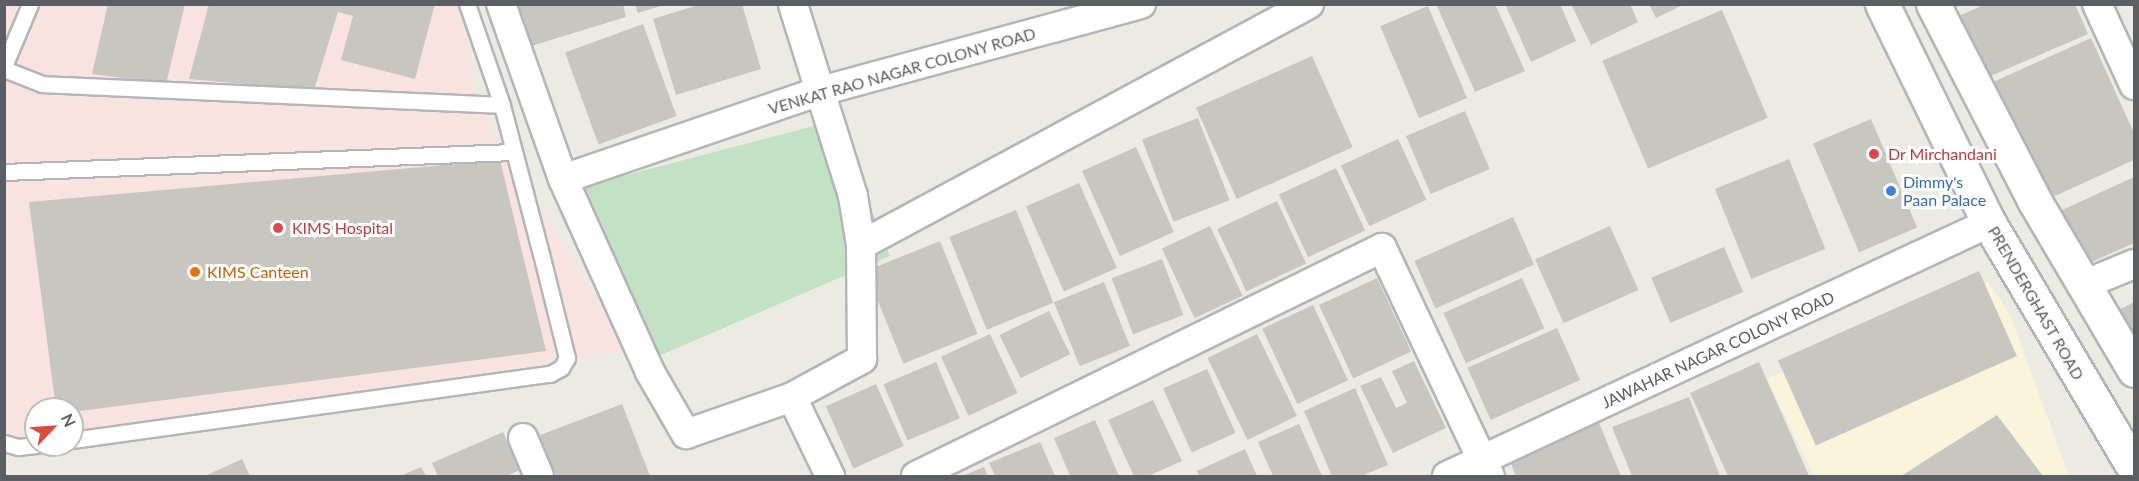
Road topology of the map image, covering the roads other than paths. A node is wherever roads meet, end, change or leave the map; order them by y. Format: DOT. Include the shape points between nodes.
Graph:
graph roads {
  1 [pos="30,4"];
  2 [pos="467,4"];
  3 [pos="501,4"];
  4 [pos="793,4"];
  5 [pos="1141,4"];
  6 [pos="1309,4"];
  7 [pos="1882,4"];
  8 [pos="1933,4"];
  9 [pos="2097,4"];
  10 [pos="4,68"];
  11 [pos="2134,85"];
  12 [pos="817,92"];
  13 [pos="502,105"];
  14 [pos="512,152"];
  15 [pos="4,172"];
  16 [pos="563,179"];
  17 [pos="1989,222"];
  18 [pos="861,245"];
  19 [pos="2134,264"];
  20 [pos="2083,285"];
  21 [pos="2134,370"];
  22 [pos="792,397"];
  23 [pos="84,438"];
  24 [pos="523,438"];
  25 [pos="4,442"];
  26 [pos="24,444"];
  27 [pos="2134,468"];
  28 [pos="1487,469"];
  29 [pos="539,477"];
  30 [pos="830,477"];
  31 [pos="916,477"];
  32 [pos="1447,477"];
  1 -- 10 [label="lane"];
  2 -- 13 [label="lane"];
  3 -- 16 [label="street"];
  4 -- 12 [label="street"];
  5 -- 12 [label="street, VENKAT RAO NAGAR COLONY ROAD"];
  6 -- 18 [label="street"];
  7 -- 17 [label="street, PRENDERGHAST ROAD"];
  8 -- 20 [label="street"];
  9 -- 11 [label="street"];
  10 -- 13 [label="lane" via="42,84"];
  12 -- 16 [label="street, VENKAT RAO NAGAR COLONY ROAD"];
  12 -- 18 [label="street" via="853,196"];
  13 -- 14 [label="lane"];
  14 -- 15 [label="lane"];
  14 -- 23 [label="lane" via="567,358 561,368 550,374"];
  16 -- 22 [label="street" via="650,372 686,434"];
  17 -- 27 [label="street, PRENDERGHAST ROAD"];
  17 -- 28 [label="street, JAWAHAR NAGAR COLONY ROAD"];
  18 -- 22 [label="street" via="862,359"];
  19 -- 20 [label="street"];
  20 -- 21 [label="street"];
  22 -- 30 [label="street"];
  24 -- 29 [label="street"];
  25 -- 26 [label="lane"];
  28 -- 31 [label="street" via="1382,248"];
  28 -- 32 [label="street, JAWAHAR NAGAR COLONY ROAD"];
}
